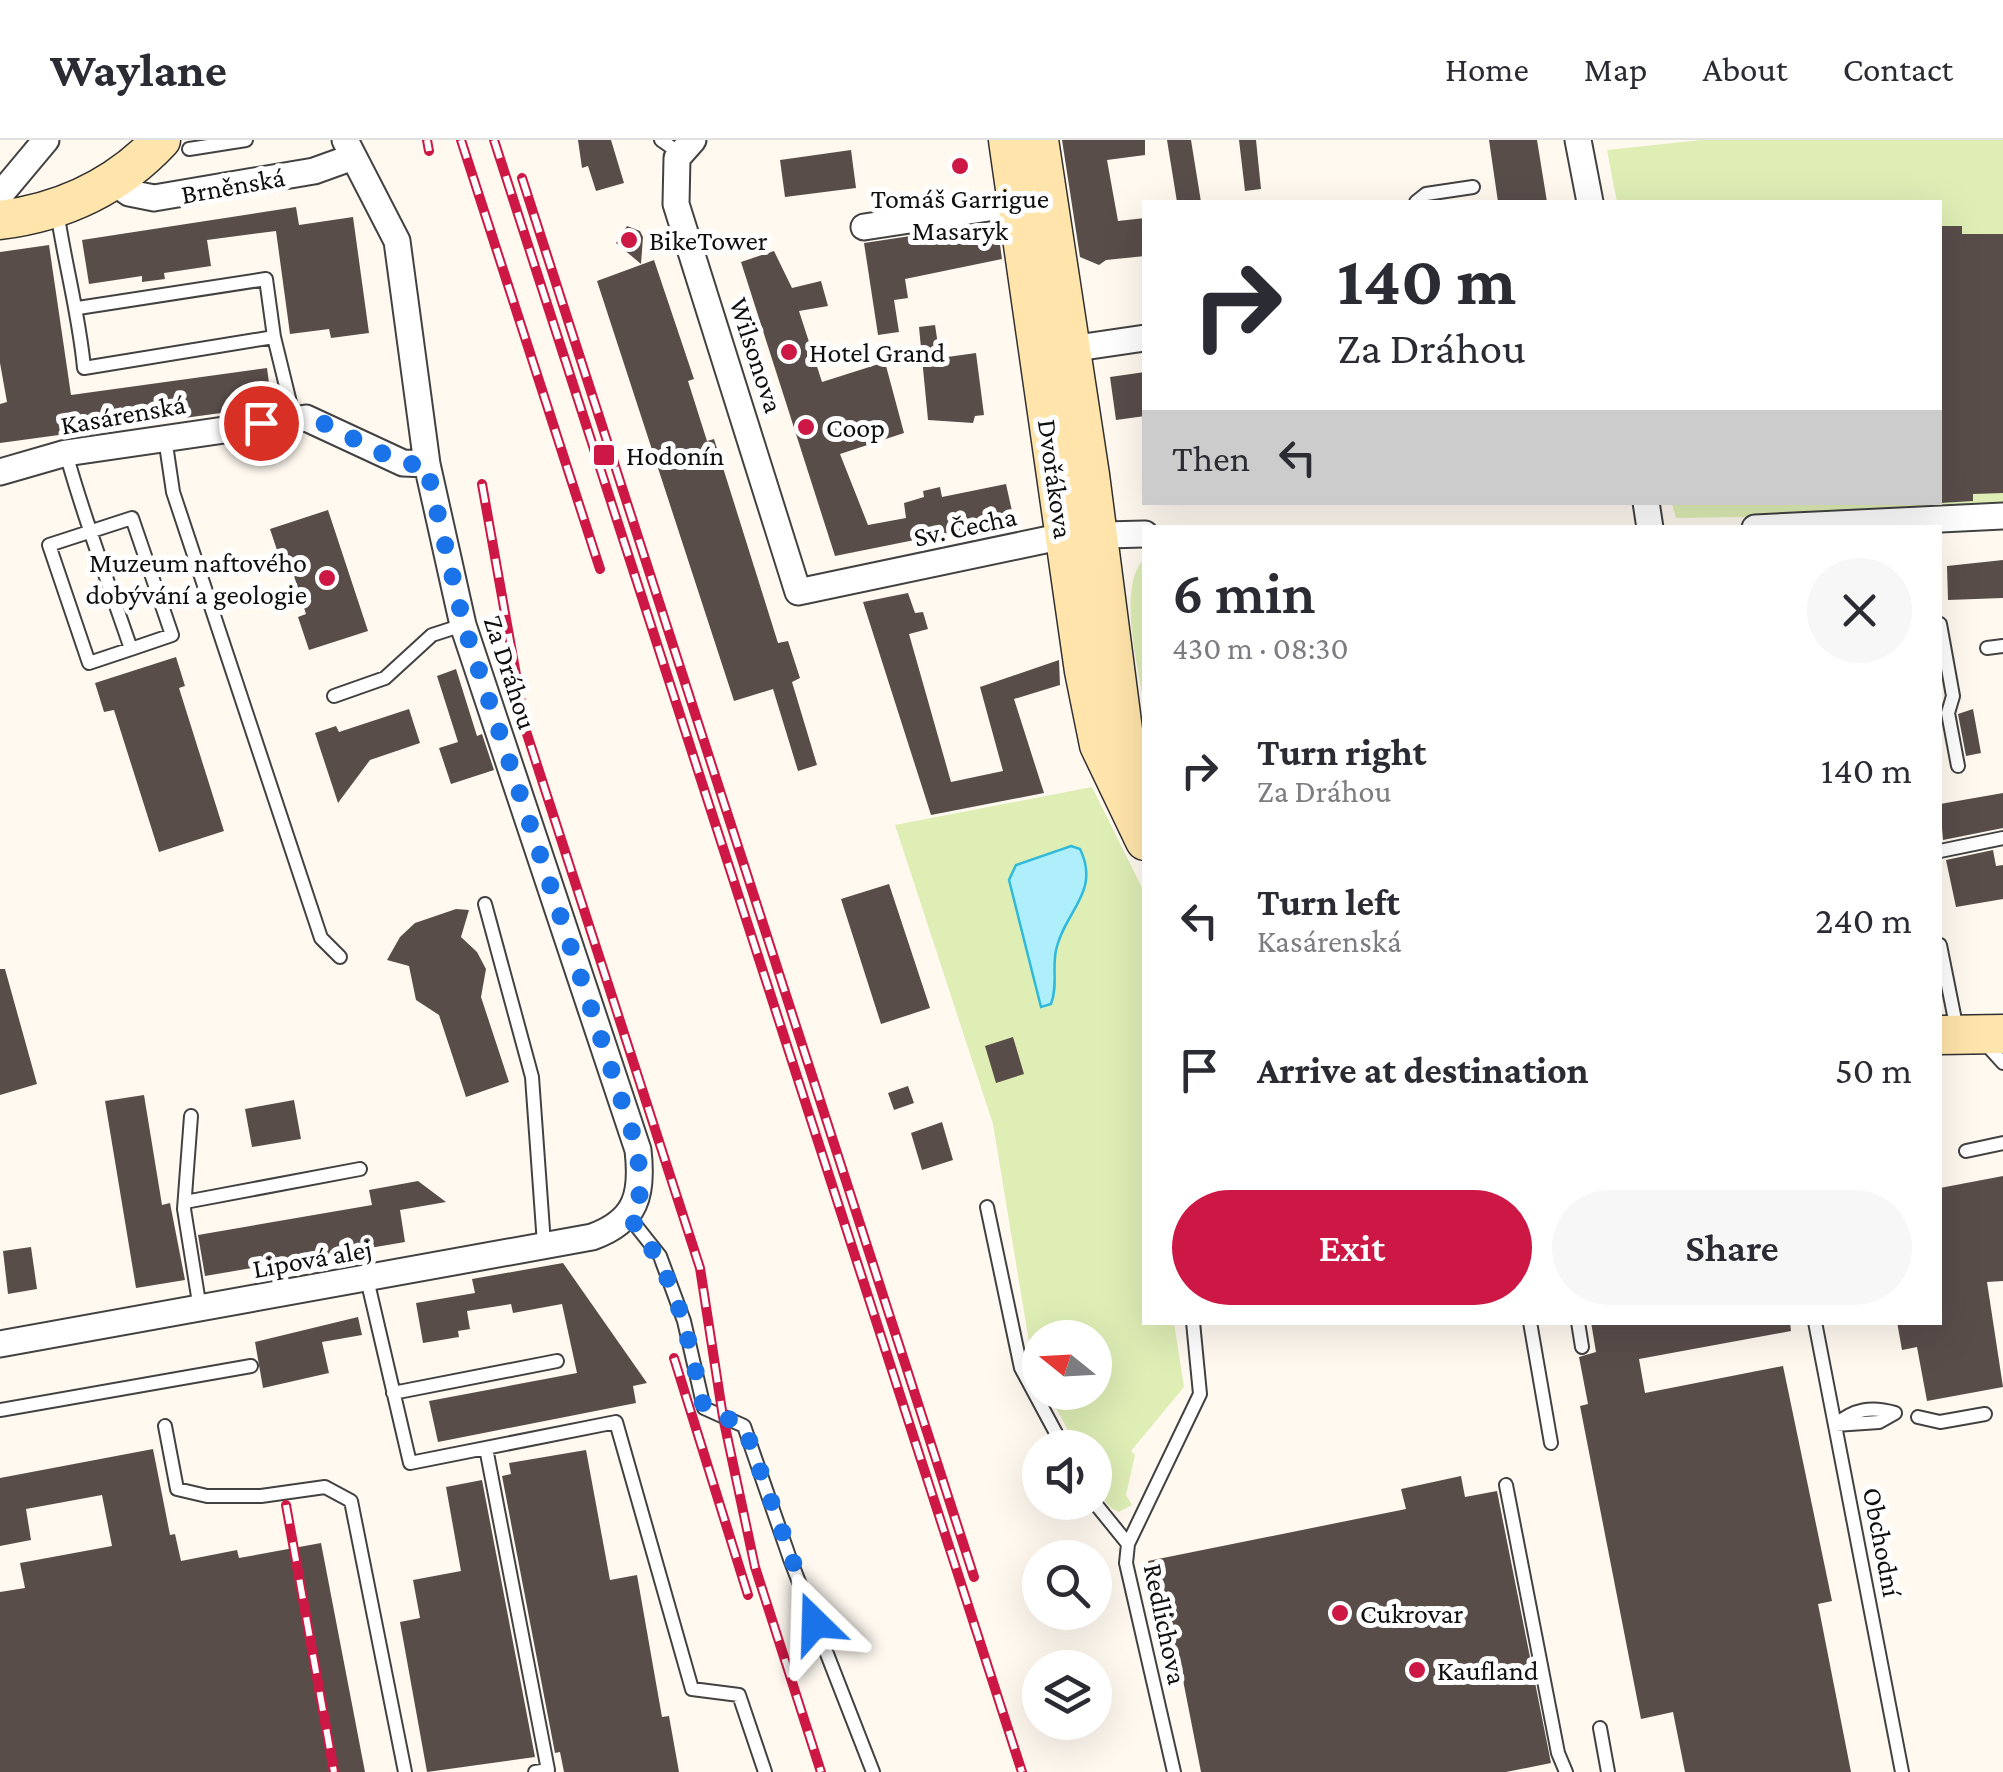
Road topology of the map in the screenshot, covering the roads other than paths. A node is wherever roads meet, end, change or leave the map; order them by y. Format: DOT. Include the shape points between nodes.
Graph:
graph roads {
  1 [pos="46,140"];
  2 [pos="246,140"];
  3 [pos="1008,140"];
  4 [pos="1039,140"];
  5 [pos="1578,140"];
  6 [pos="175,144"];
  7 [pos="678,144"];
  8 [pos="354,147"];
  9 [pos="114,182"];
  10 [pos="1473,187"];
  11 [pos="0,195"];
  12 [pos="1418,200"];
  13 [pos="1590,200"];
  14 [pos="1016,204"];
  15 [pos="57,208"];
  16 [pos="0,220"];
  17 [pos="864,227"];
  18 [pos="78,308"];
  19 [pos="274,338"];
  20 [pos="1142,338"];
  21 [pos="1070,348"];
  22 [pos="294,419"];
  23 [pos="164,436"];
  24 [pos="66,452"];
  25 [pos="426,464"];
  26 [pos="0,472"];
  27 [pos="2003,516"];
  28 [pos="1818,525"];
  29 [pos="91,531"];
  30 [pos="1142,534"];
  31 [pos="1081,535"];
  32 [pos="798,592"];
  33 [pos="464,625"];
  34 [pos="1942,634"];
  35 [pos="2003,646"];
  36 [pos="1987,648"];
  37 [pos="131,649"];
  38 [pos="334,696"];
  39 [pos="1958,766"];
  40 [pos="1139,825"];
  41 [pos="2003,838"];
  42 [pos="1942,851"];
  43 [pos="485,904"];
  44 [pos="1942,948"];
  45 [pos="340,956"];
  46 [pos="1981,1036"];
  47 [pos="191,1116"];
  48 [pos="2003,1143"];
  49 [pos="1966,1150"];
  50 [pos="360,1168"];
  51 [pos="184,1202"];
  52 [pos="988,1207"];
  53 [pos="629,1217"];
  54 [pos="544,1244"];
  55 [pos="367,1280"];
  56 [pos="200,1309"];
  57 [pos="1193,1325"];
  58 [pos="1531,1325"];
  59 [pos="1578,1325"];
  60 [pos="1816,1325"];
  61 [pos="0,1344"];
  62 [pos="1582,1348"];
  63 [pos="557,1361"];
  64 [pos="251,1366"];
  65 [pos="394,1393"];
  66 [pos="0,1410"];
  67 [pos="1985,1414"];
  68 [pos="1918,1418"];
  69 [pos="164,1426"];
  70 [pos="1054,1430"];
  71 [pos="1552,1443"];
  72 [pos="486,1448"];
  73 [pos="1506,1485"];
  74 [pos="1109,1520"];
  75 [pos="1128,1544"];
  76 [pos="1600,1728"];
  77 [pos="405,1772"];
  78 [pos="535,1772"];
  79 [pos="765,1772"];
  80 [pos="873,1772"];
  81 [pos="1174,1772"];
  82 [pos="1566,1772"];
  83 [pos="1608,1772"];
  84 [pos="1902,1772"];
  1 -- 11 [label="street"];
  2 -- 6 [label="lane"];
  3 -- 14 [label="main road, Dvořákova"];
  4 -- 21 [label="main road, Dvořákova"];
  5 -- 13 [label="street"];
  6 -- 9 [label="main road, Brněnská"];
  7 -- 32 [label="street, Wilsonova" via="676,204"];
  8 -- 9 [label="street, Brněnská" via="314,171 154,198"];
  8 -- 25 [label="street, Za Dráhou" via="403,267"];
  9 -- 15 [label="main road, Brněnská"];
  10 -- 12 [label="lane"];
  14 -- 17 [label="street"];
  14 -- 31 [label="main road, Dvořákova"];
  15 -- 16 [label="main road, Brněnská"];
  15 -- 18 [label="lane" via="68,286"];
  18 -- 19 [label="lane" via="266,279"];
  18 -- 19 [label="lane" via="84,368"];
  19 -- 22 [label="lane"];
  20 -- 21 [label="street"];
  21 -- 31 [label="main road, Dvořákova"];
  22 -- 23 [label="street, Kasárenská"];
  22 -- 25 [label="street, Kasárenská" via="321,422 403,464"];
  23 -- 24 [label="street, Kasárenská"];
  23 -- 45 [label="lane" via="173,492 321,938"];
  24 -- 26 [label="street, Kasárenská"];
  24 -- 29 [label="lane"];
  25 -- 33 [label="street, Za Dráhou"];
  27 -- 28 [label="street"];
  29 -- 37 [label="lane"];
  29 -- 37 [label="lane" via="132,518 172,635"];
  29 -- 37 [label="lane" via="49,546 89,663"];
  30 -- 31 [label="street, Sv. Čecha"];
  31 -- 32 [label="street, Sv. Čecha"];
  31 -- 40 [label="main road, Dvořákova" via="1099,745"];
  33 -- 38 [label="lane" via="432,635 385,678"];
  33 -- 53 [label="street, Za Dráhou" via="638,1150 640,1194"];
  34 -- 39 [label="lane"];
  35 -- 36 [label="lane"];
  41 -- 42 [label="lane"];
  43 -- 54 [label="lane" via="532,1076"];
  44 -- 46 [label="lane"];
  47 -- 51 [label="lane"];
  48 -- 49 [label="lane"];
  50 -- 51 [label="lane"];
  51 -- 56 [label="lane"];
  52 -- 70 [label="lane" via="1021,1368"];
  53 -- 54 [label="street, Lipová alej" via="592,1237"];
  53 -- 80 [label="lane" via="660,1256 684,1320 704,1408 744,1426"];
  54 -- 55 [label="street, Lipová alej"];
  55 -- 56 [label="street, Lipová alej"];
  55 -- 65 [label="lane"];
  56 -- 61 [label="street, Lipová alej"];
  57 -- 75 [label="lane, Redlichova" via="1200,1394"];
  58 -- 71 [label="lane"];
  59 -- 62 [label="lane"];
  60 -- 84 [label="lane, Obchodní"];
  63 -- 65 [label="lane"];
  64 -- 66 [label="lane"];
  65 -- 72 [label="lane" via="410,1463"];
  67 -- 68 [label="lane" via="1940,1422"];
  69 -- 77 [label="lane" via="177,1489 261,1496 325,1487 350,1501"];
  72 -- 78 [label="lane" via="548,1770"];
  72 -- 79 [label="lane" via="616,1422 692,1689 740,1696"];
  73 -- 82 [label="lane"];
  74 -- 75 [label="lane"];
  75 -- 81 [label="lane, Redlichova" via="1126,1578"];
  76 -- 83 [label="lane"];
}
